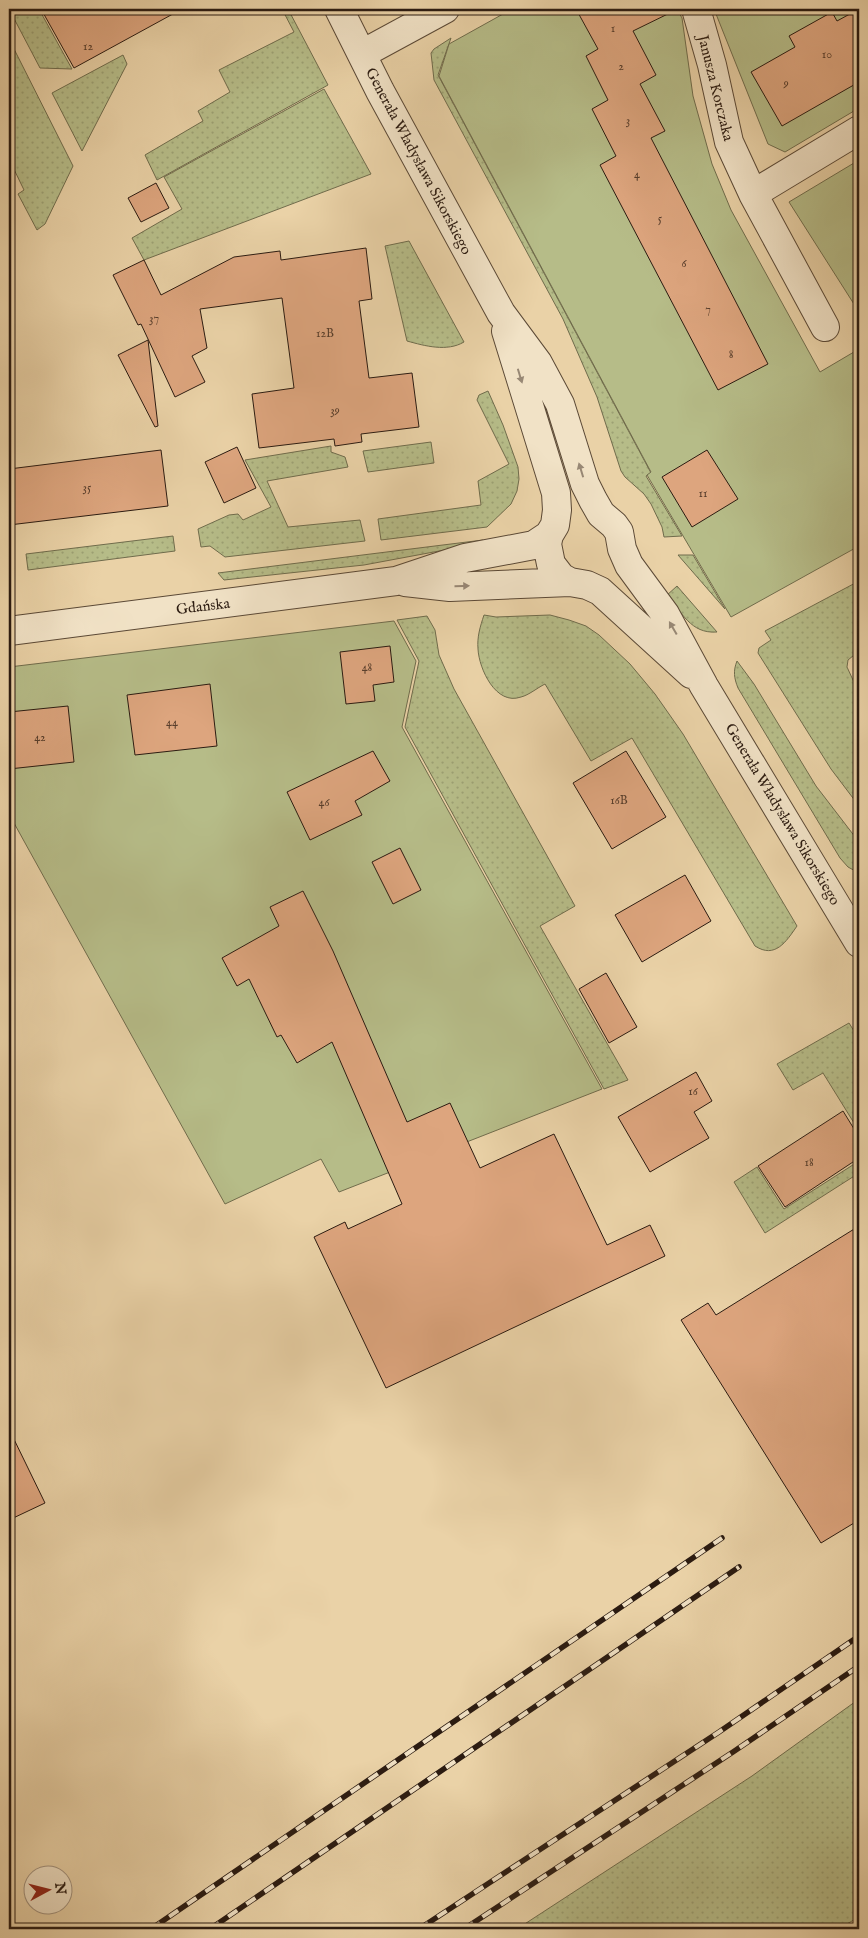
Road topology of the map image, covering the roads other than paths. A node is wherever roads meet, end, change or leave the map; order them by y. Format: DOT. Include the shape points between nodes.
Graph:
graph roads {
  1 [pos="339,9"];
  2 [pos="445,9"];
  3 [pos="696,9"];
  4 [pos="362,54"];
  5 [pos="859,130"];
  6 [pos="753,194"];
  7 [pos="501,313"];
  8 [pos="824,327"];
  9 [pos="601,514"];
  10 [pos="552,530"];
  11 [pos="622,549"];
  12 [pos="396,581"];
  13 [pos="578,584"];
  14 [pos="9,631"];
  15 [pos="704,686"];
  16 [pos="859,943"];
  1 -- 4 [label="street, Generała Władysława Sikorskiego"];
  2 -- 4 [label="street"];
  3 -- 6 [label="street, Janusza Korczaka" via="729,142"];
  4 -- 7 [label="street, Generała Władysława Sikorskiego"];
  5 -- 6 [label="street"];
  6 -- 8 [label="street, Janusza Korczaka"];
  9 -- 7 [label="street, Generała Władysława Sikorskiego, one-way" via="585,484 560,404 538,363"];
  7 -- 10 [label="street, Generała Władysława Sikorskiego, one-way" via="556,493 557,510"];
  9 -- 10 [label="street" via="576,511 564,516"];
  9 -- 11 [label="street, Generała Władysława Sikorskiego" via="614,524 622,540"];
  10 -- 12 [label="street, Gdańska" via="534,545 465,558"];
  10 -- 13 [label="street, Generała Władysława Sikorskiego" via="548,554 551,564 561,577"];
  11 -- 13 [label="street" via="620,560 608,578 598,583"];
  15 -- 11 [label="street, Generała Władysława Sikorskiego, one-way" via="665,614 629,565"];
  12 -- 13 [label="street, Gdańska, one-way" via="450,586"];
  12 -- 14 [label="street, Gdańska"];
  13 -- 15 [label="street, Generała Władysława Sikorskiego" via="600,591"];
  15 -- 16 [label="street, Generała Władysława Sikorskiego"];
}
